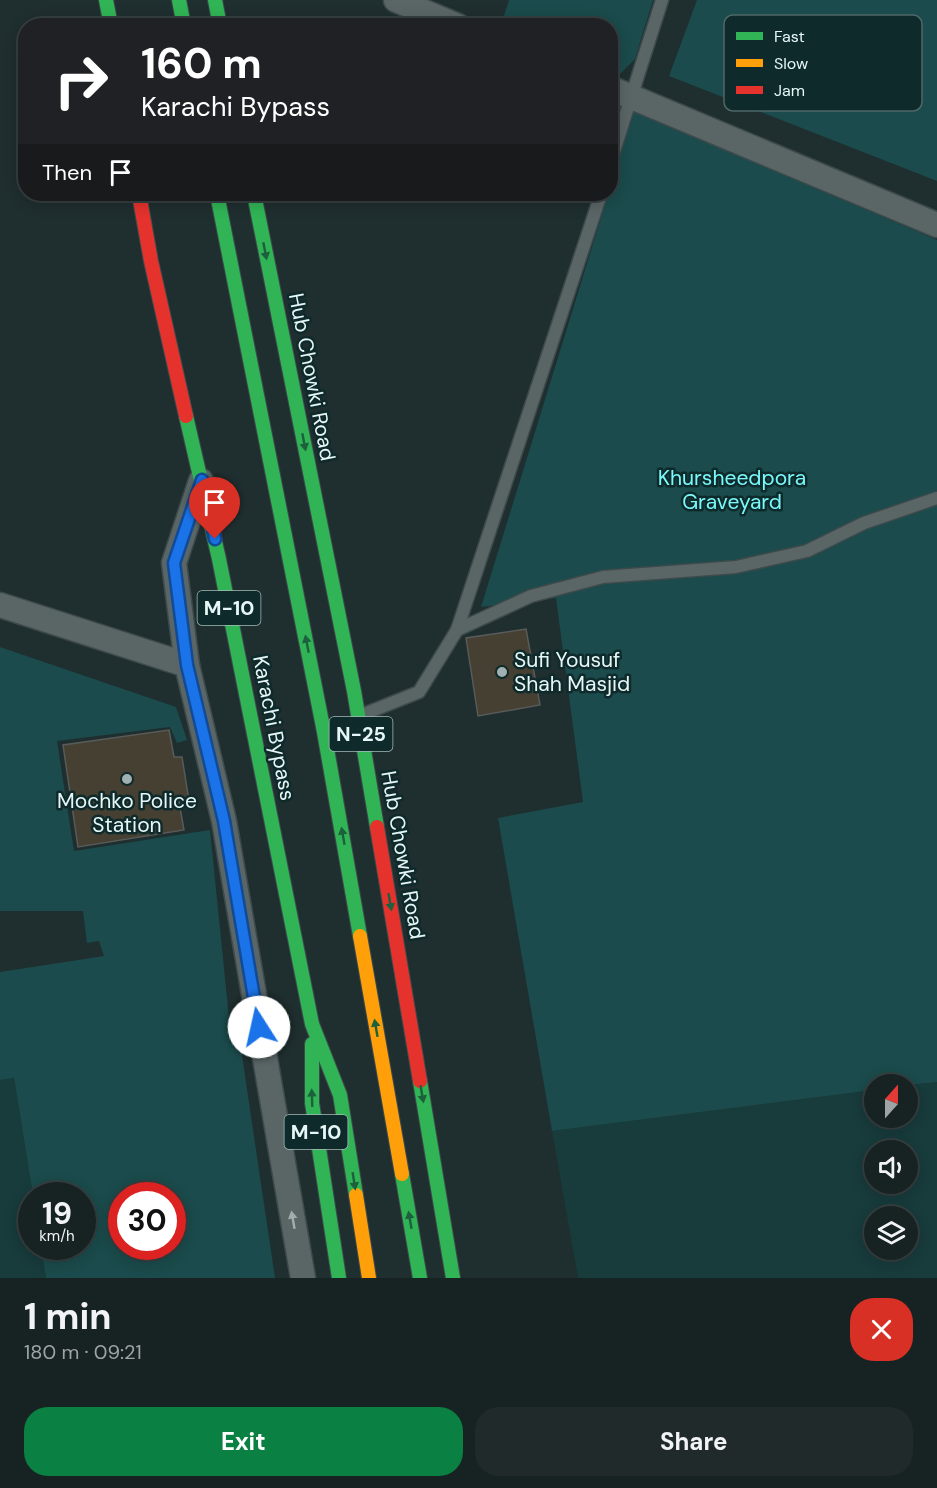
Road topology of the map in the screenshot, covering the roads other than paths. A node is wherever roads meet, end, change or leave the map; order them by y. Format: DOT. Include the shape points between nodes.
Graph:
graph roads {
  1 [pos="106,0"];
  2 [pos="179,0"];
  3 [pos="215,0"];
  4 [pos="396,0"];
  5 [pos="662,0"];
  6 [pos="109,18"];
  7 [pos="182,18"];
  8 [pos="218,18"];
  9 [pos="439,18"];
  10 [pos="621,93"];
  11 [pos="618,112"];
  12 [pos="140,201"];
  13 [pos="218,201"];
  14 [pos="255,201"];
  15 [pos="599,201"];
  16 [pos="937,225"];
  17 [pos="202,480"];
  18 [pos="937,498"];
  19 [pos="0,605"];
  20 [pos="457,630"];
  21 [pos="187,665"];
  22 [pos="358,716"];
  23 [pos="312,1024"];
  24 [pos="303,1278"];
  25 [pos="339,1278"];
  26 [pos="369,1278"];
  27 [pos="420,1278"];
  28 [pos="453,1278"];
  1 -- 6 [label="highway"];
  2 -- 7 [label="highway"];
  3 -- 8 [label="highway"];
  4 -- 9 [label="street"];
  5 -- 10 [label="lane"];
  10 -- 11 [label="lane"];
  10 -- 16 [label="street"];
  12 -- 17 [label="highway, Karachi Bypass / M-10"];
  27 -- 13 [label="highway, one-way" via="324,732"];
  14 -- 22 [label="highway, Hub Chowki Road / N-25, one-way"];
  15 -- 20 [label="lane"];
  17 -- 21 [label="street" via="174,563"];
  17 -- 23 [label="highway, Karachi Bypass / M-10"];
  18 -- 20 [label="lane" via="864,523 807,551 736,567 603,577 531,596"];
  19 -- 21 [label="street"];
  20 -- 22 [label="lane" via="419,692"];
  24 -- 21 [label="street, one-way" via="224,821"];
  22 -- 28 [label="highway, Hub Chowki Road / N-25, one-way"];
  25 -- 23 [label="highway, Karachi Bypass / M-10, one-way" via="312,1103"];
  23 -- 26 [label="highway, Karachi Bypass / M-10, one-way" via="340,1095"];
}
